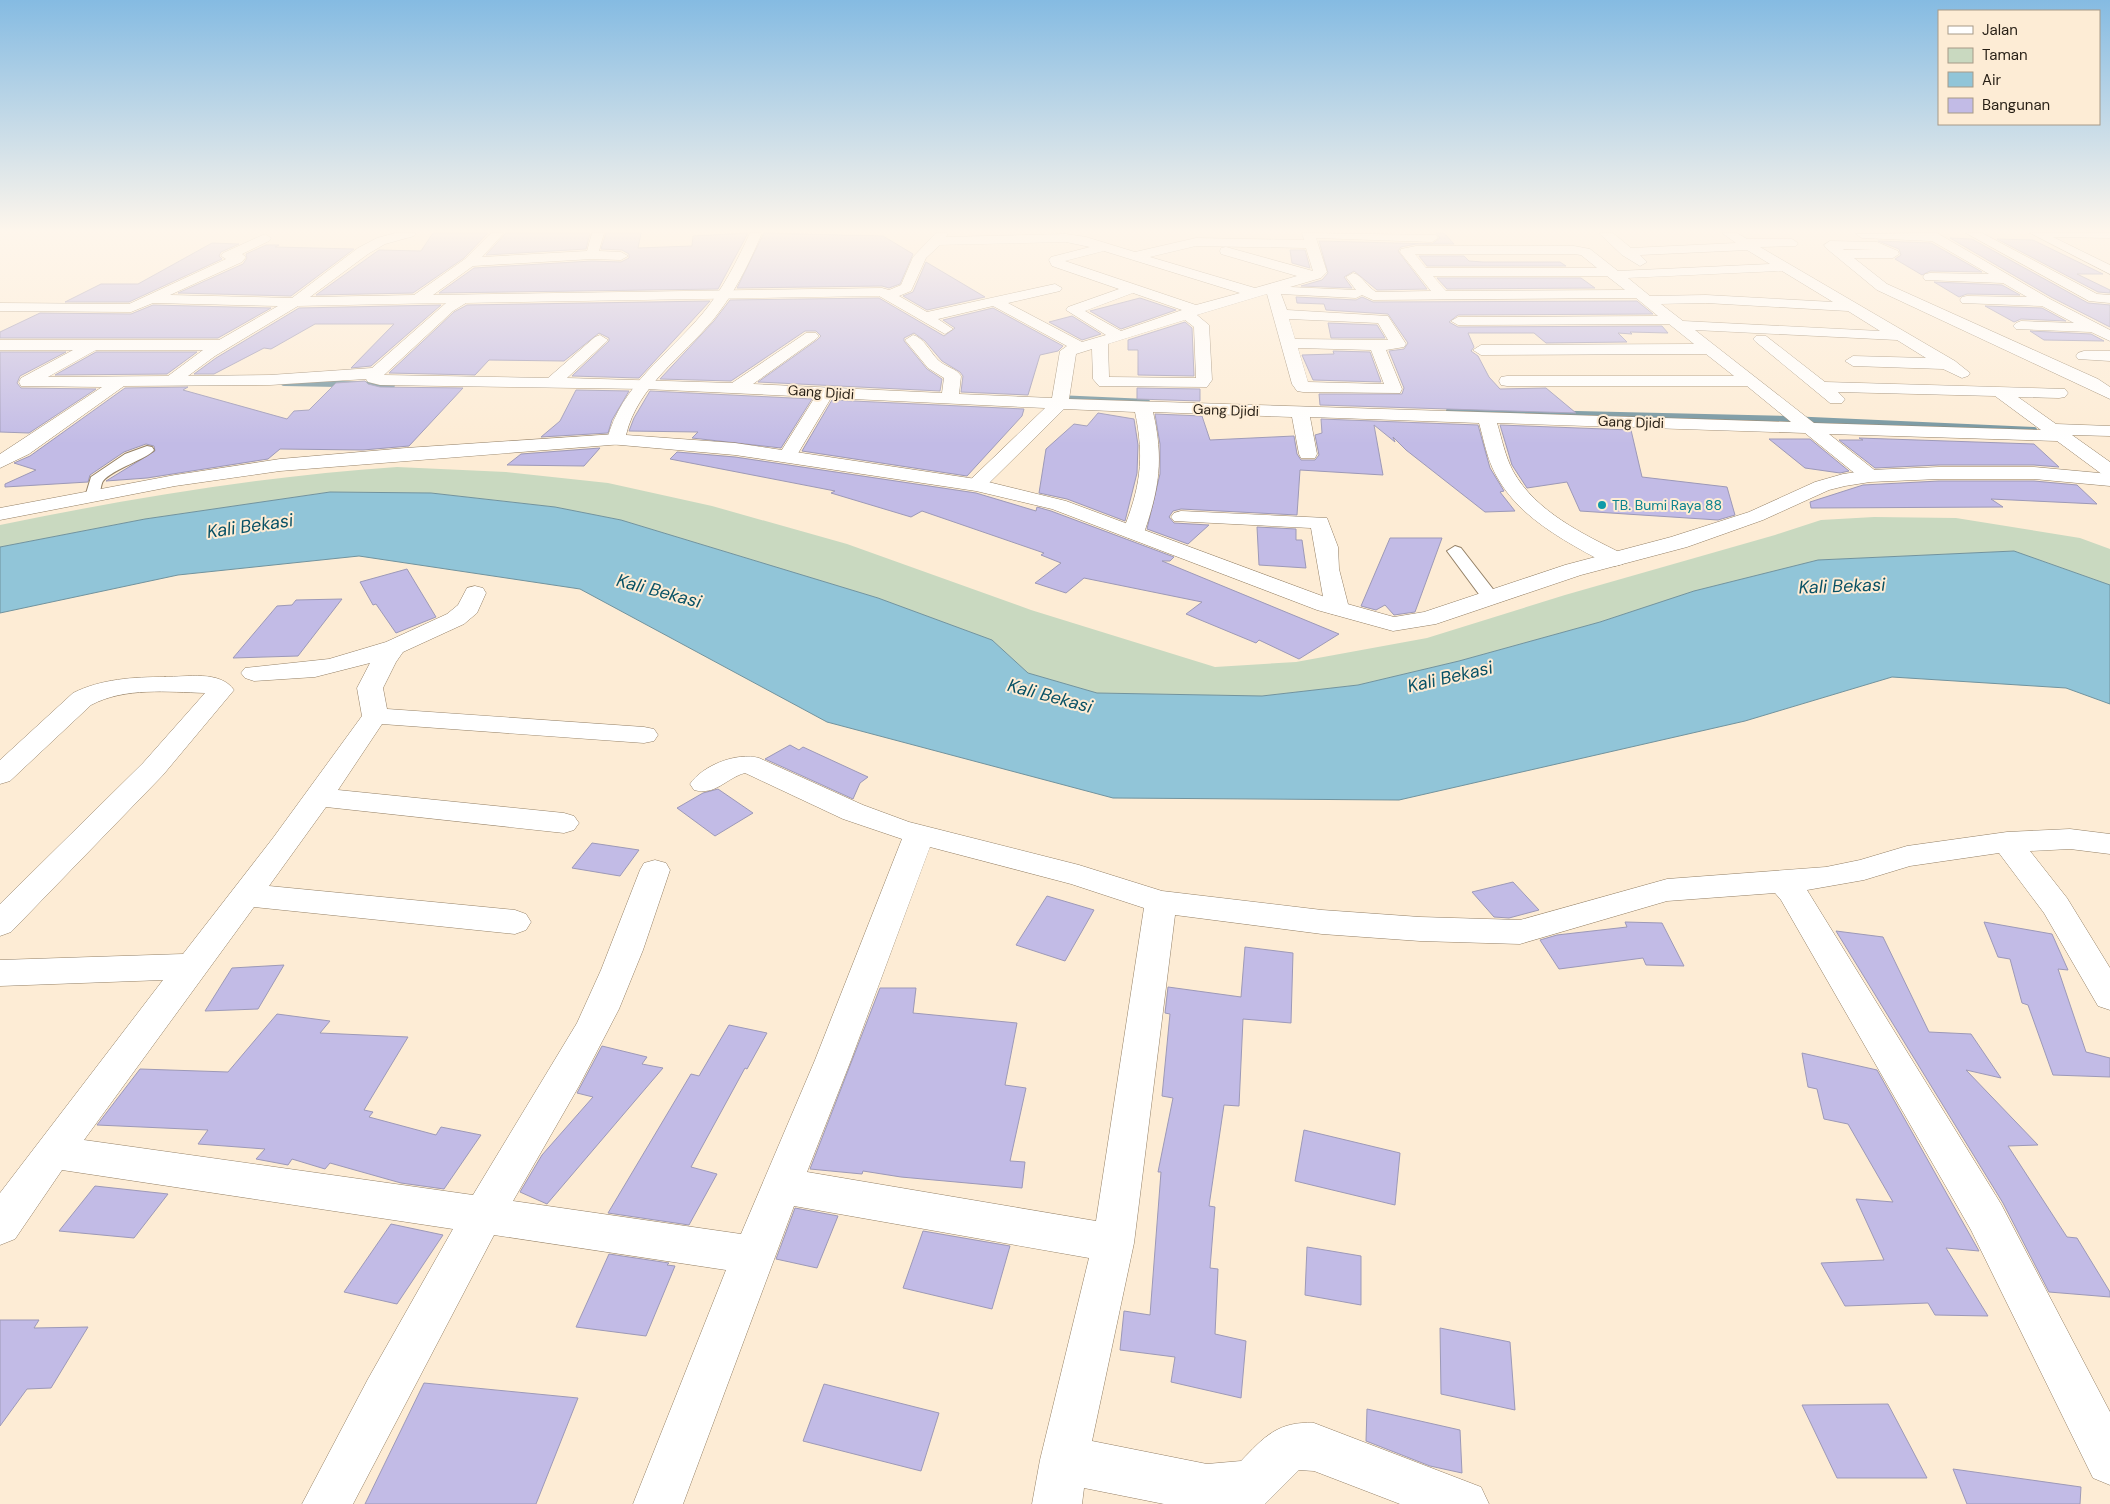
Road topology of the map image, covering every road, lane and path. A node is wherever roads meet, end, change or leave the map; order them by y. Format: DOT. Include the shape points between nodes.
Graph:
graph roads {
  1 [pos="143,303"];
  2 [pos="293,303"];
  3 [pos="455,303"];
  4 [pos="717,303"];
  5 [pos="902,303"];
  6 [pos="990,303"];
  7 [pos="998,303"];
  8 [pos="1092,303"];
  9 [pos="1169,303"];
  10 [pos="1223,303"];
  11 [pos="1275,303"];
  12 [pos="1444,303"];
  13 [pos="1651,303"];
  14 [pos="1746,303"];
  15 [pos="1844,303"];
  16 [pos="1918,303"];
  17 [pos="2047,303"];
  18 [pos="0,307"];
  19 [pos="103,308"];
  20 [pos="1852,308"];
  21 [pos="1192,312"];
  22 [pos="1282,314"];
  23 [pos="925,317"];
  24 [pos="1458,321"];
  25 [pos="1677,323"];
  26 [pos="2021,326"];
  27 [pos="2095,328"];
  28 [pos="945,329"];
  29 [pos="811,336"];
  30 [pos="1902,336"];
  31 [pos="2110,336"];
  32 [pos="1120,337"];
  33 [pos="1761,339"];
  34 [pos="600,340"];
  35 [pos="913,340"];
  36 [pos="1100,341"];
  37 [pos="1287,343"];
  38 [pos="93,345"];
  39 [pos="224,345"];
  40 [pos="0,346"];
  41 [pos="18,346"];
  42 [pos="1078,346"];
  43 [pos="1377,346"];
  44 [pos="1708,348"];
  45 [pos="1481,350"];
  46 [pos="2084,356"];
  47 [pos="2110,356"];
  48 [pos="1853,361"];
  49 [pos="376,373"];
  50 [pos="178,379"];
  51 [pos="1507,380"];
  52 [pos="122,381"];
  53 [pos="1751,381"];
  54 [pos="553,382"];
  55 [pos="2092,383"];
  56 [pos="2110,383"];
  57 [pos="642,387"];
  58 [pos="738,387"];
  59 [pos="1822,387"];
  60 [pos="2000,392"];
  61 [pos="826,393"];
  62 [pos="2059,393"];
  63 [pos="2110,394"];
  64 [pos="950,399"];
  65 [pos="1060,404"];
  66 [pos="1845,406"];
  67 [pos="1142,407"];
  68 [pos="1300,412"];
  69 [pos="1486,418"];
  70 [pos="1540,419"];
  71 [pos="1807,427"];
  72 [pos="2110,431"];
  73 [pos="2054,432"];
  74 [pos="616,440"];
  75 [pos="147,450"];
  76 [pos="1308,454"];
  77 [pos="787,456"];
  78 [pos="0,462"];
  79 [pos="2110,471"];
  80 [pos="1870,476"];
  81 [pos="2110,480"];
  82 [pos="976,484"];
  83 [pos="92,496"];
  84 [pos="0,514"];
  85 [pos="1181,517"];
  86 [pos="1133,533"];
  87 [pos="1455,551"];
  88 [pos="1615,559"];
  89 [pos="475,593"];
  90 [pos="1490,596"];
  91 [pos="1337,608"];
  92 [pos="396,644"];
  93 [pos="254,673"];
  94 [pos="375,716"];
  95 [pos="644,735"];
  96 [pos="0,775"];
  97 [pos="704,784"];
  98 [pos="320,797"];
  99 [pos="564,823"];
  100 [pos="919,835"];
  101 [pos="2007,842"];
  102 [pos="2110,844"];
  103 [pos="655,870"];
  104 [pos="1781,880"];
  105 [pos="245,895"];
  106 [pos="1161,902"];
  107 [pos="515,922"];
  108 [pos="0,924"];
  109 [pos="191,966"];
  110 [pos="0,973"];
  111 [pos="2110,997"];
  112 [pos="52,1152"];
  113 [pos="782,1186"];
  114 [pos="484,1214"];
  115 [pos="0,1226"];
  116 [pos="1113,1243"];
  117 [pos="753,1255"];
  118 [pos="2110,1461"];
  119 [pos="1061,1482"];
  120 [pos="327,1504"];
  121 [pos="658,1504"];
  122 [pos="1464,1504"];
  1 -- 19 [label="street" via="131,308"];
  2 -- 39 [label="street"];
  3 -- 49 [label="street"];
  4 -- 57 [label="street"];
  5 -- 23 [label="street"];
  6 -- 23 [label="street"];
  7 -- 42 [label="street"];
  8 -- 32 [label="street" via="1073,310"];
  9 -- 21 [label="street"];
  10 -- 21 [label="street"];
  11 -- 22 [label="street"];
  12 -- 24 [label="street"];
  13 -- 25 [label="street"];
  14 -- 20 [label="street"];
  15 -- 20 [label="street"];
  16 -- 55 [label="street"];
  17 -- 27 [label="street"];
  18 -- 19 [label="street"];
  19 -- 41 [label="street"];
  20 -- 30 [label="street"];
  21 -- 32 [label="street"];
  21 -- 36 [label="street" via="1201,325 1204,380 1201,384 1105,382 1101,379"];
  22 -- 37 [label="street"];
  22 -- 43 [label="street" via="1383,319 1398,344"];
  23 -- 28 [label="street"];
  24 -- 25 [label="street"];
  24 -- 45 [label="street"];
  25 -- 30 [label="street"];
  25 -- 44 [label="street"];
  26 -- 27 [label="street"];
  27 -- 31 [label="street"];
  29 -- 58 [label="street"];
  30 -- 48 [label="street" via="1957,368"];
  32 -- 36 [label="street"];
  33 -- 59 [label="street"];
  34 -- 54 [label="street"];
  35 -- 64 [label="street" via="934,365 954,376"];
  36 -- 42 [label="street"];
  37 -- 43 [label="street"];
  37 -- 43 [label="street" via="1303,387 1394,389"];
  38 -- 39 [label="street"];
  38 -- 41 [label="street"];
  38 -- 52 [label="street" via="27,382"];
  39 -- 50 [label="street" via="201,358"];
  40 -- 41 [label="street"];
  42 -- 65 [label="street" via="1066,354"];
  44 -- 45 [label="street"];
  44 -- 53 [label="street"];
  45 -- 51 [label="street"];
  46 -- 47 [label="street"];
  49 -- 50 [label="street" via="270,380"];
  49 -- 54 [label="street, Gang Djidi" via="374,378 380,380"];
  50 -- 52 [label="street"];
  51 -- 53 [label="street"];
  51 -- 70 [label="street"];
  52 -- 78 [label="street"];
  53 -- 71 [label="street"];
  54 -- 57 [label="street, Gang Djidi"];
  55 -- 56 [label="street"];
  55 -- 63 [label="street"];
  57 -- 58 [label="street, Gang Djidi"];
  57 -- 74 [label="street" via="618,423"];
  58 -- 61 [label="street, Gang Djidi"];
  59 -- 60 [label="street"];
  59 -- 66 [label="street"];
  60 -- 62 [label="street"];
  60 -- 73 [label="street"];
  61 -- 64 [label="street, Gang Djidi"];
  61 -- 77 [label="street"];
  64 -- 65 [label="street, Gang Djidi"];
  65 -- 67 [label="street, Gang Djidi"];
  65 -- 82 [label="street"];
  67 -- 68 [label="street, Gang Djidi"];
  67 -- 86 [label="street" via="1151,442 1152,469 1146,499"];
  68 -- 69 [label="street, Gang Djidi"];
  68 -- 76 [label="street"];
  69 -- 70 [label="street, Gang Djidi"];
  69 -- 88 [label="street" via="1501,465 1517,490 1555,524"];
  70 -- 71 [label="street, Gang Djidi"];
  71 -- 73 [label="street, Gang Djidi"];
  71 -- 80 [label="street"];
  72 -- 73 [label="street, Gang Djidi"];
  73 -- 79 [label="street"];
  74 -- 77 [label="street" via="690,444"];
  74 -- 83 [label="street" via="280,466 182,479"];
  75 -- 83 [label="lane" via="130,457 96,480"];
  77 -- 82 [label="street" via="864,470"];
  80 -- 81 [label="street" via="2034,473"];
  80 -- 88 [label="street" via="1822,486 1756,516"];
  82 -- 86 [label="street" via="1058,505"];
  83 -- 84 [label="street"];
  85 -- 91 [label="street" via="1320,522"];
  86 -- 91 [label="street"];
  87 -- 90 [label="lane"];
  88 -- 90 [label="street"];
  89 -- 92 [label="street" via="468,609 451,623"];
  90 -- 91 [label="street" via="1428,619 1404,624 1383,622"];
  92 -- 93 [label="street" via="317,669"];
  92 -- 94 [label="street" via="370,688"];
  94 -- 95 [label="street"];
  94 -- 98 [label="street"];
  96 -- 108 [label="street" via="82,699 97,691 215,684 220,690 153,769"];
  97 -- 100 [label="street" via="736,765 749,764 853,812"];
  98 -- 99 [label="street"];
  98 -- 105 [label="street"];
  100 -- 106 [label="street" via="1079,876"];
  100 -- 113 [label="street"];
  101 -- 102 [label="street" via="2070,839"];
  101 -- 104 [label="street" via="1907,856 1826,878"];
  101 -- 111 [label="street" via="2056,906"];
  103 -- 114 [label="street" via="621,962 592,1027"];
  104 -- 106 [label="street" via="1667,890 1520,932 1322,922"];
  104 -- 118 [label="street" via="1793,893 1986,1217"];
  105 -- 107 [label="street"];
  105 -- 109 [label="street"];
  106 -- 116 [label="street"];
  109 -- 110 [label="street"];
  109 -- 112 [label="street"];
  112 -- 114 [label="street"];
  112 -- 115 [label="street"];
  113 -- 116 [label="street"];
  113 -- 117 [label="street"];
  114 -- 117 [label="street"];
  114 -- 120 [label="street"];
  116 -- 119 [label="street"];
  117 -- 121 [label="street"];
  119 -- 122 [label="street" via="1206,1488 1252,1485 1285,1450 1297,1446 1314,1447"];
}
